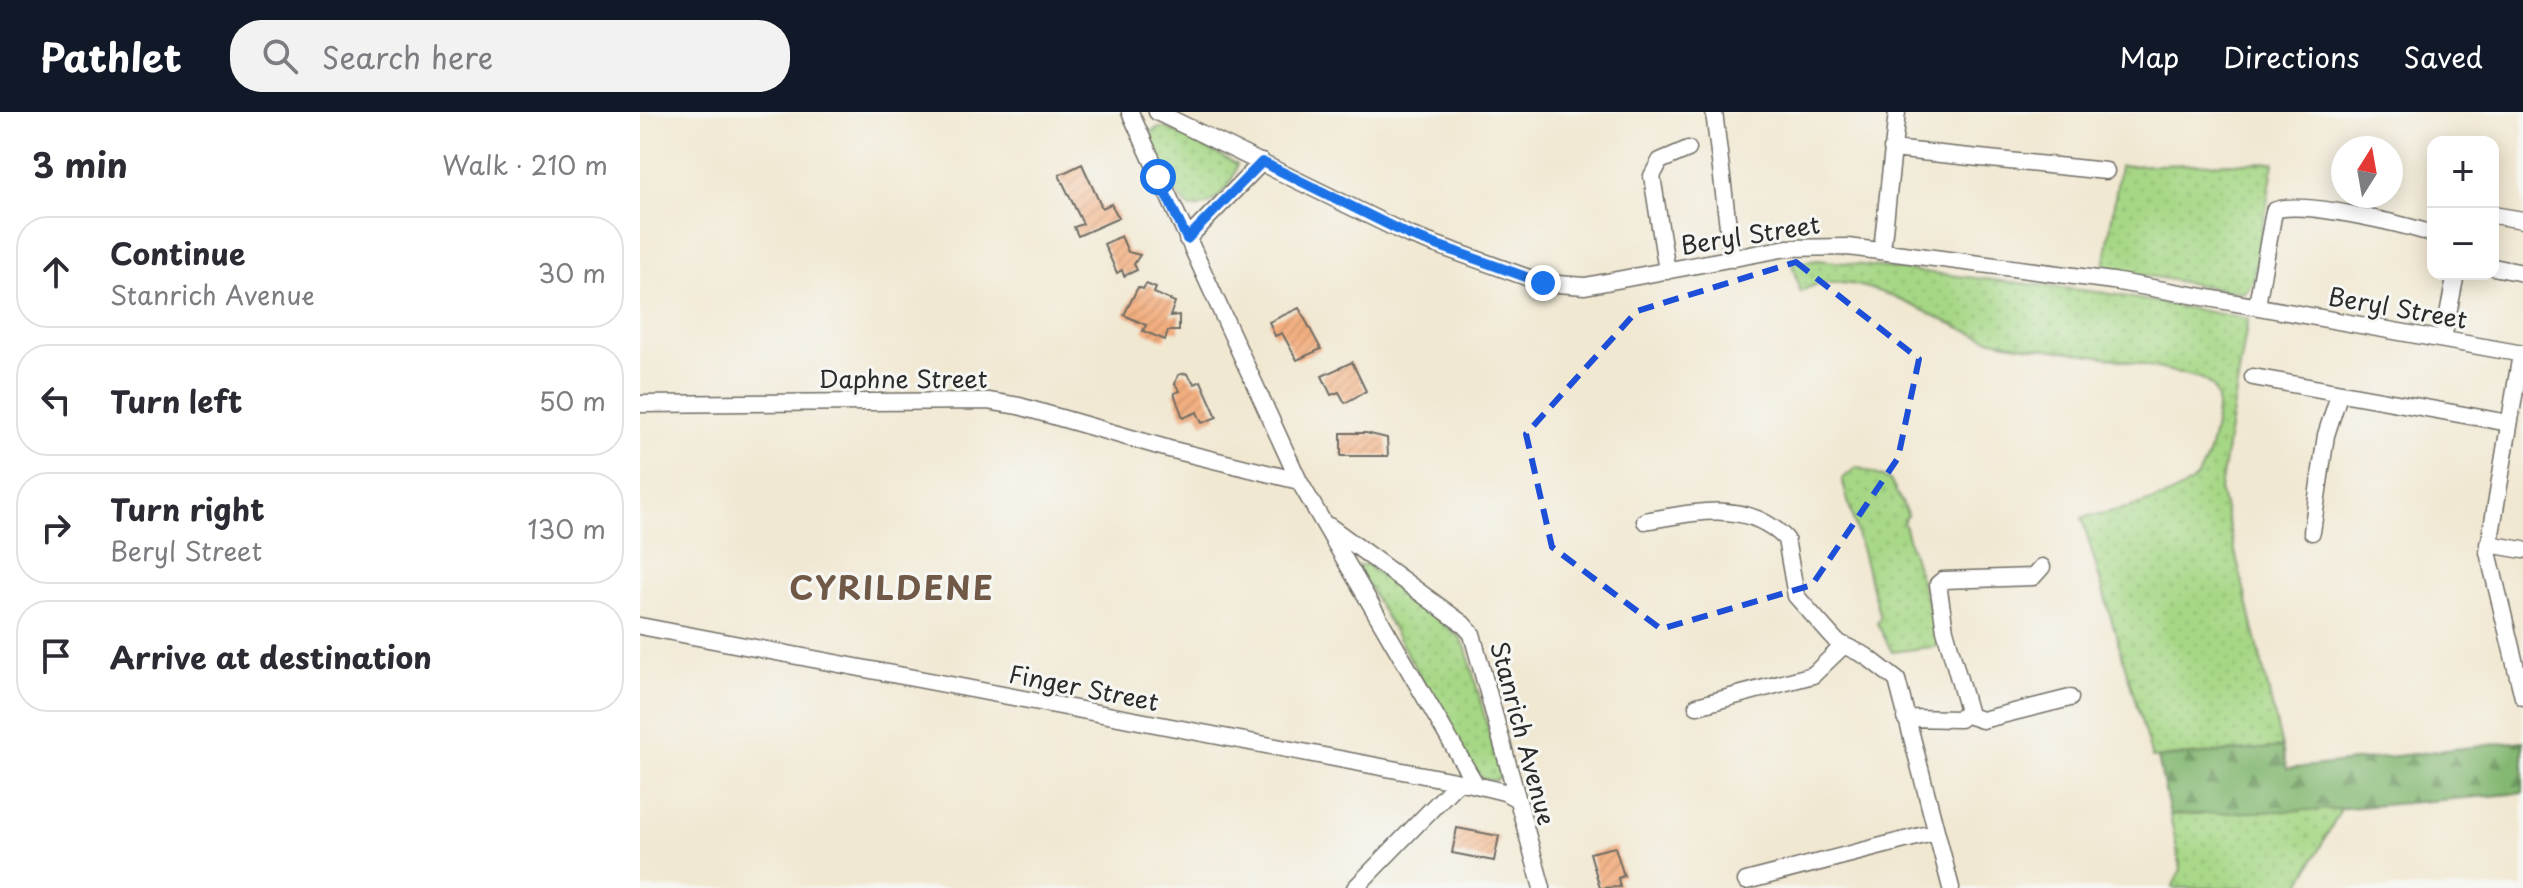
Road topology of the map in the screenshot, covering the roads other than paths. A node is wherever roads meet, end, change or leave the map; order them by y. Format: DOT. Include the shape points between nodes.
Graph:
graph roads {
  1 [pos="1130,112"];
  2 [pos="1157,112"];
  3 [pos="1714,112"];
  4 [pos="1897,112"];
  5 [pos="1688,149"];
  6 [pos="1892,149"];
  7 [pos="1262,162"];
  8 [pos="2106,171"];
  9 [pos="2499,216"];
  10 [pos="2523,220"];
  11 [pos="2427,233"];
  12 [pos="1187,239"];
  13 [pos="1882,250"];
  14 [pos="1732,259"];
  15 [pos="2499,268"];
  16 [pos="1667,271"];
  17 [pos="2523,273"];
  18 [pos="2455,280"];
  19 [pos="2257,305"];
  20 [pos="2443,339"];
  21 [pos="2522,354"];
  22 [pos="2253,377"];
  23 [pos="2339,395"];
  24 [pos="640,404"];
  25 [pos="2509,423"];
  26 [pos="1299,481"];
  27 [pos="1322,521"];
  28 [pos="1645,521"];
  29 [pos="2312,532"];
  30 [pos="2488,544"];
  31 [pos="2523,550"];
  32 [pos="2042,567"];
  33 [pos="640,626"];
  34 [pos="1843,646"];
  35 [pos="2523,697"];
  36 [pos="2070,698"];
  37 [pos="1697,706"];
  38 [pos="1967,715"];
  39 [pos="1905,718"];
  40 [pos="1458,782"];
  41 [pos="1476,785"];
  42 [pos="1517,799"];
  43 [pos="1936,832"];
  44 [pos="1746,881"];
  45 [pos="1355,888"];
  46 [pos="1542,888"];
  47 [pos="1951,888"];
  1 -- 12 [label="street, Stanrich Avenue"];
  2 -- 7 [label="street, Beryl Street"];
  3 -- 14 [label="street"];
  4 -- 6 [label="street"];
  5 -- 16 [label="street" via="1660,161 1652,176"];
  6 -- 8 [label="street"];
  6 -- 13 [label="street"];
  7 -- 12 [label="street"];
  7 -- 16 [label="street, Beryl Street" via="1409,235 1520,277 1585,286"];
  9 -- 10 [label="street"];
  11 -- 19 [label="street" via="2368,218 2280,207 2269,229"];
  12 -- 26 [label="street, Stanrich Avenue"];
  13 -- 14 [label="street, Beryl Street" via="1810,245"];
  13 -- 19 [label="street, Beryl Street"];
  14 -- 16 [label="street, Beryl Street"];
  15 -- 17 [label="street"];
  18 -- 20 [label="street"];
  19 -- 20 [label="street, Beryl Street"];
  20 -- 21 [label="street, Beryl Street"];
  21 -- 25 [label="street"];
  22 -- 23 [label="street"];
  23 -- 25 [label="street"];
  23 -- 29 [label="street" via="2326,435"];
  24 -- 26 [label="street, Daphne Street" via="988,401"];
  25 -- 30 [label="street"];
  26 -- 27 [label="street, Stanrich Avenue"];
  27 -- 41 [label="street, Stanrich Avenue"];
  27 -- 42 [label="street, Stanrich Avenue" via="1468,629"];
  28 -- 34 [label="street" via="1721,509 1782,535 1790,549 1796,596"];
  30 -- 31 [label="street"];
  30 -- 35 [label="street"];
  32 -- 38 [label="street" via="2033,577 1938,584"];
  33 -- 40 [label="street, Finger Street"];
  34 -- 37 [label="street" via="1813,675"];
  34 -- 39 [label="street" via="1896,676"];
  36 -- 38 [label="street" via="1982,720"];
  38 -- 39 [label="street"];
  39 -- 43 [label="street"];
  40 -- 41 [label="street, Finger Street"];
  40 -- 45 [label="street"];
  41 -- 42 [label="street, Finger Street"];
  42 -- 46 [label="street, Stanrich Avenue"];
  43 -- 44 [label="street"];
  43 -- 47 [label="street"];
}
